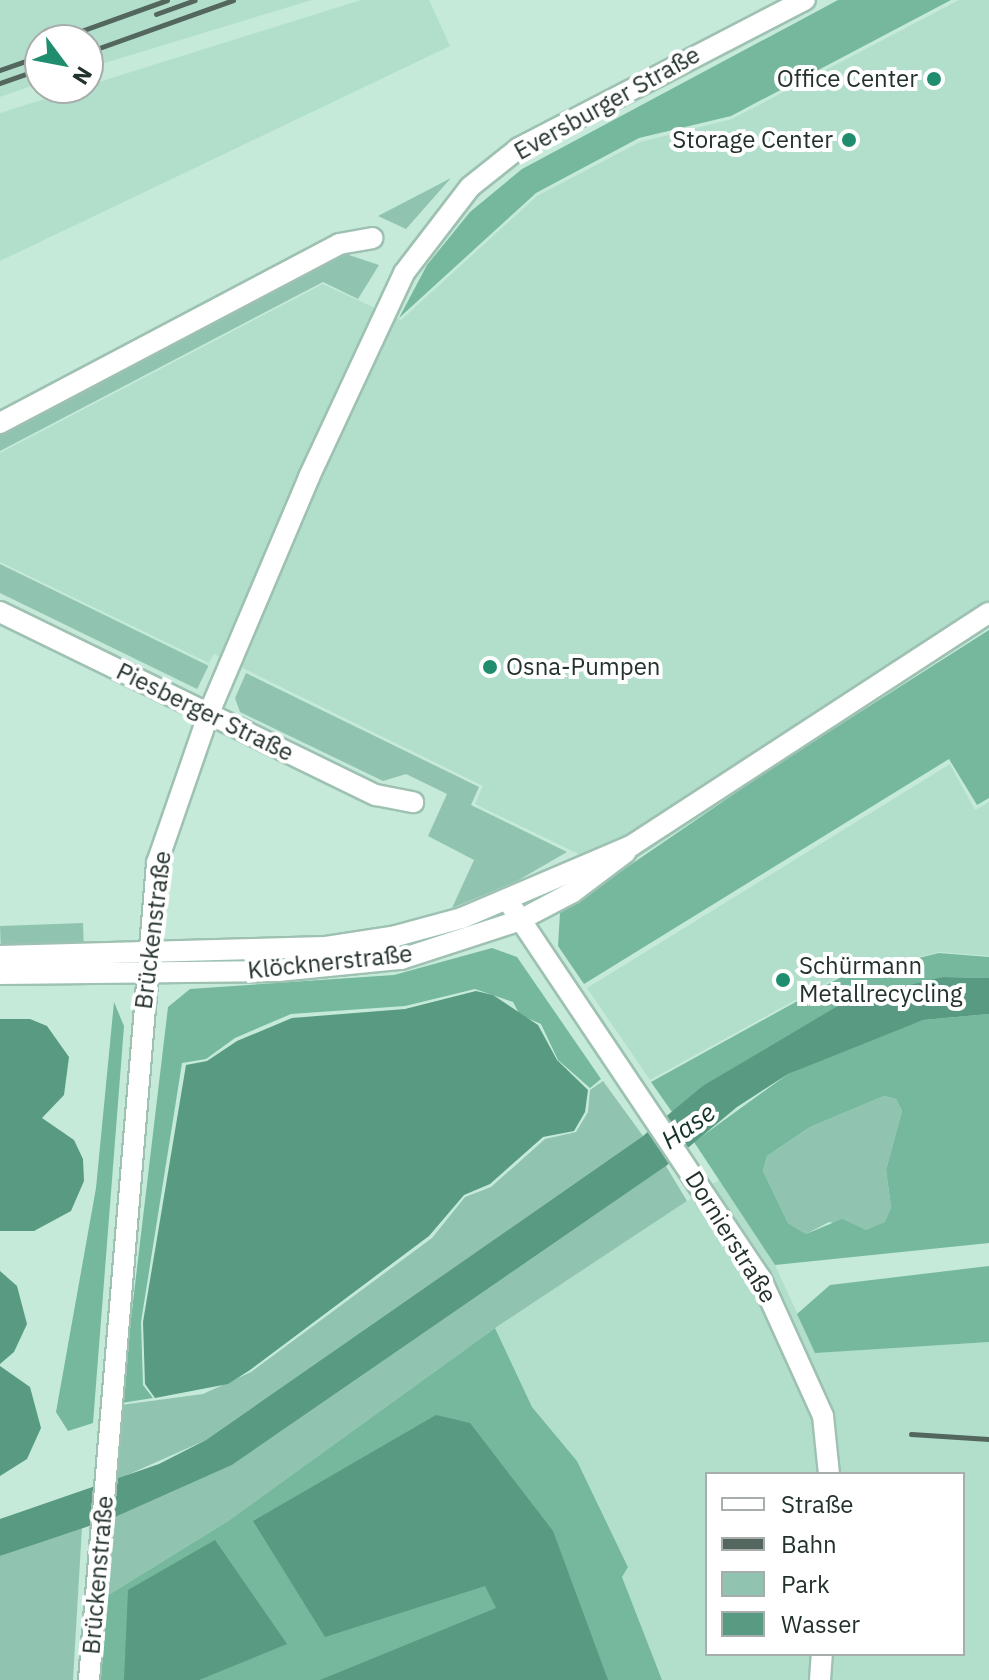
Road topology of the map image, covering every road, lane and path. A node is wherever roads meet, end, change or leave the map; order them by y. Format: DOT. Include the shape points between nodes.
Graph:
graph roads {
  1 [pos="805,0"];
  2 [pos="430,234"];
  3 [pos="372,238"];
  4 [pos="0,423"];
  5 [pos="0,612"];
  6 [pos="989,613"];
  7 [pos="209,713"];
  8 [pos="413,802"];
  9 [pos="631,846"];
  10 [pos="508,901"];
  11 [pos="518,921"];
  12 [pos="148,950"];
  13 [pos="0,956"];
  14 [pos="147,972"];
  15 [pos="0,974"];
  16 [pos="829,1472"];
  17 [pos="822,1656"];
  18 [pos="89,1680"];
  19 [pos="820,1680"];
  1 -- 2 [label="street, Eversburger Straße" via="519,148 470,187"];
  2 -- 7 [label="street, Brückenstraße" via="379,317"];
  3 -- 4 [label="street" via="339,244"];
  5 -- 7 [label="street, Piesberger Straße"];
  6 -- 9 [label="street, Klöcknerstraße"];
  7 -- 8 [label="street, Piesberger Straße" via="376,795"];
  7 -- 12 [label="street, Brückenstraße" via="157,863"];
  9 -- 10 [label="street, Klöcknerstraße" via="578,865"];
  9 -- 11 [label="street, Klöcknerstraße" via="615,864 573,892"];
  10 -- 11 [label="street, Dornierstraße"];
  10 -- 12 [label="street, Klöcknerstraße" via="396,936 326,947"];
  11 -- 14 [label="street, Klöcknerstraße" via="401,959 278,971"];
  11 -- 16 [label="street, Dornierstraße" via="760,1277 801,1357 823,1416"];
  12 -- 13 [label="street, Klöcknerstraße"];
  12 -- 14 [label="street, Brückenstraße"];
  14 -- 15 [label="street, Klöcknerstraße"];
  14 -- 18 [label="street, Brückenstraße"];
  17 -- 19 [label="street"];
}
